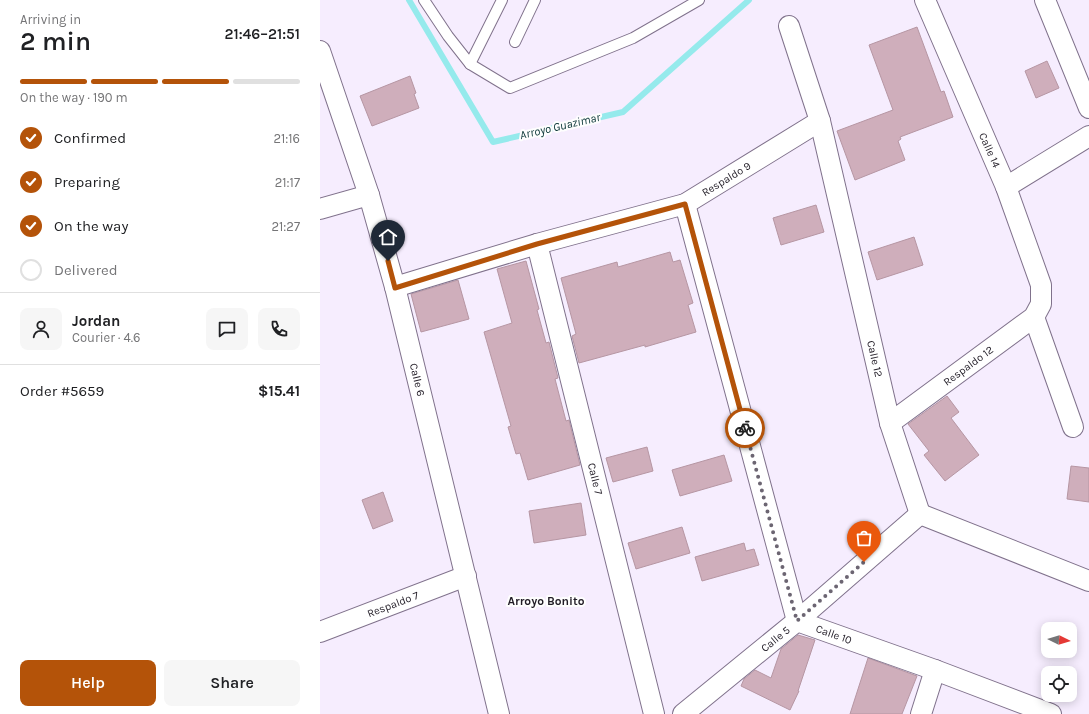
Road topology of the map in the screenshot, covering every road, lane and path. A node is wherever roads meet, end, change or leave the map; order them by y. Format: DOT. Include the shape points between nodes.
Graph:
graph roads {
  1 [pos="424,0"];
  2 [pos="502,0"];
  3 [pos="535,0"];
  4 [pos="699,0"];
  5 [pos="925,0"];
  6 [pos="1045,0"];
  7 [pos="788,26"];
  8 [pos="516,42"];
  9 [pos="320,51"];
  10 [pos="470,64"];
  11 [pos="1089,108"];
  12 [pos="820,120"];
  13 [pos="1089,136"];
  14 [pos="1006,188"];
  15 [pos="369,195"];
  16 [pos="685,204"];
  17 [pos="320,209"];
  18 [pos="537,244"];
  19 [pos="395,288"];
  20 [pos="1037,311"];
  21 [pos="890,423"];
  22 [pos="1072,427"];
  23 [pos="920,514"];
  24 [pos="466,576"];
  25 [pos="1089,581"];
  26 [pos="797,621"];
  27 [pos="320,632"];
  28 [pos="935,670"];
  29 [pos="499,714"];
  30 [pos="654,714"];
  31 [pos="683,714"];
  32 [pos="921,714"];
  33 [pos="1051,714"];
  1 -- 10 [label="lane"];
  2 -- 10 [label="lane"];
  3 -- 8 [label="lane"];
  4 -- 10 [label="lane" via="633,38 510,88"];
  5 -- 14 [label="street, Calle 14"];
  6 -- 11 [label="street"];
  7 -- 12 [label="street, Calle 12"];
  9 -- 15 [label="street, Calle 6"];
  12 -- 16 [label="street, Respaldo 9"];
  12 -- 21 [label="street, Calle 12"];
  13 -- 14 [label="street"];
  14 -- 20 [label="street, Calle 14" via="1041,285"];
  15 -- 17 [label="street"];
  15 -- 19 [label="street, Calle 6"];
  16 -- 18 [label="street, Respaldo 9"];
  16 -- 26 [label="street"];
  18 -- 19 [label="street, Respaldo 9"];
  18 -- 30 [label="street, Calle 7"];
  19 -- 24 [label="street, Calle 6"];
  20 -- 21 [label="street, Respaldo 12"];
  20 -- 22 [label="street, Calle 14"];
  21 -- 23 [label="street, Calle 12"];
  23 -- 25 [label="street"];
  23 -- 26 [label="street, Calle 5"];
  24 -- 27 [label="street, Respaldo 7"];
  24 -- 29 [label="street, Calle 6"];
  26 -- 28 [label="street, Calle 10"];
  26 -- 31 [label="street, Calle 5"];
  28 -- 32 [label="street"];
  28 -- 33 [label="street, Calle 10"];
}
